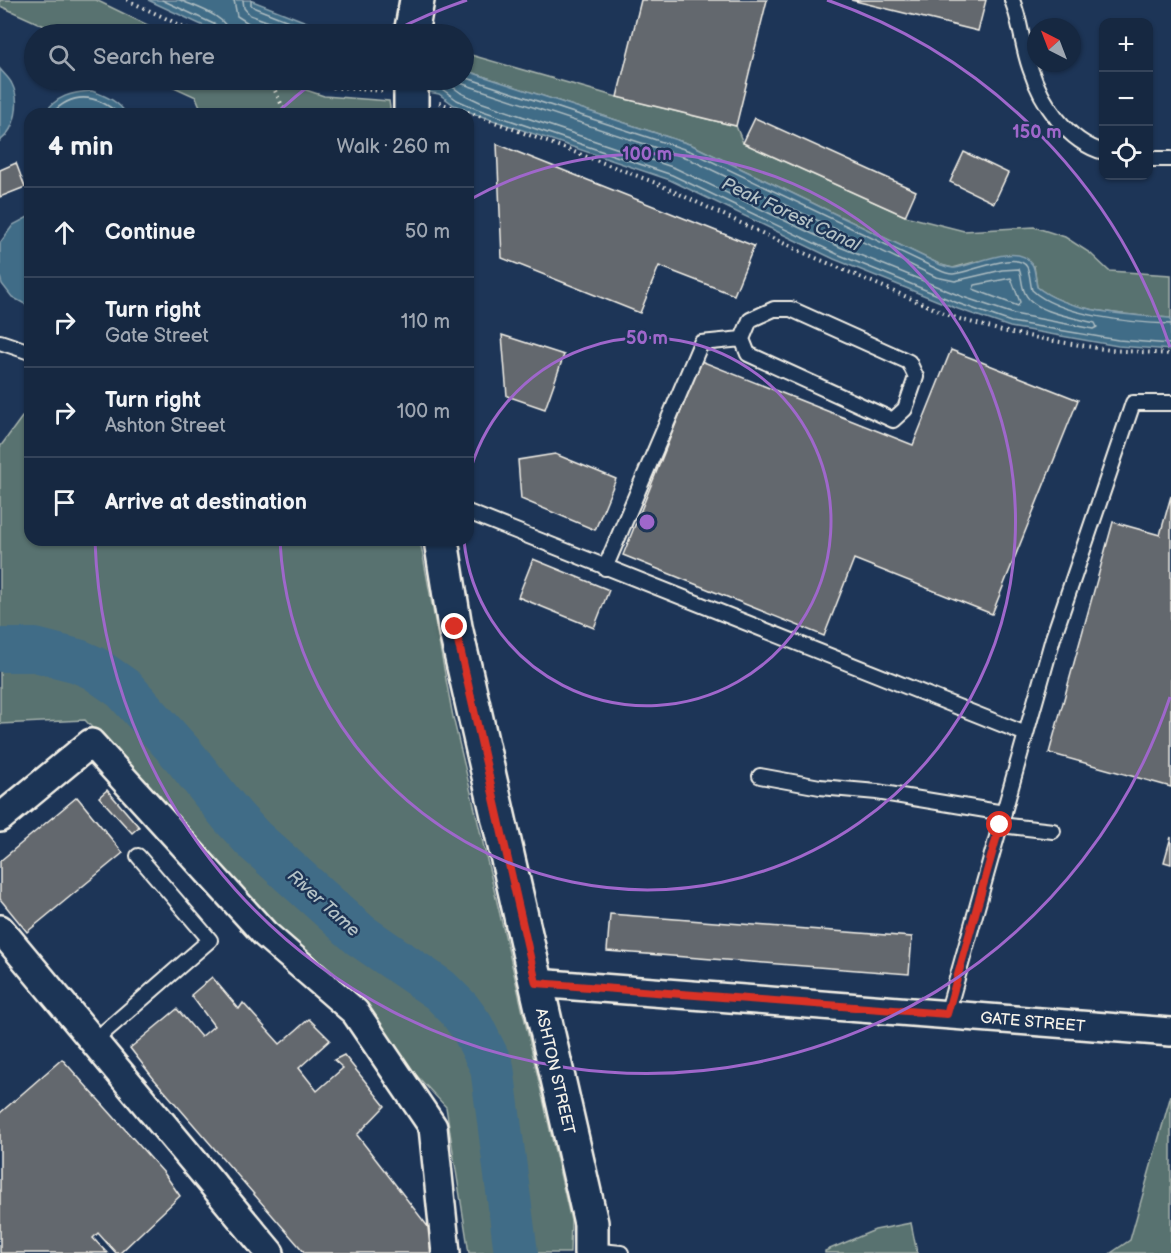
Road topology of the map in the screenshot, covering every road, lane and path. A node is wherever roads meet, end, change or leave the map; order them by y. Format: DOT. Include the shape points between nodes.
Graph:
graph roads {
  1 [pos="127,0"];
  2 [pos="417,0"];
  3 [pos="1012,0"];
  4 [pos="178,24"];
  5 [pos="413,24"];
  6 [pos="275,90"];
  7 [pos="411,90"];
  8 [pos="283,108"];
  9 [pos="411,108"];
  10 [pos="474,113"];
  11 [pos="1099,150"];
  12 [pos="1153,159"];
  13 [pos="1171,159"];
  14 [pos="742,339"];
  15 [pos="0,342"];
  16 [pos="24,350"];
  17 [pos="1171,354"];
  18 [pos="1171,403"];
  19 [pos="474,514"];
  20 [pos="442,546"];
  21 [pos="605,568"];
  22 [pos="1026,734"];
  23 [pos="760,776"];
  24 [pos="0,818"];
  25 [pos="1002,819"];
  26 [pos="1053,831"];
  27 [pos="138,856"];
  28 [pos="0,929"];
  29 [pos="536,983"];
  30 [pos="947,1014"];
  31 [pos="1171,1032"];
  32 [pos="94,1041"];
  33 [pos="601,1252"];
  34 [pos="270,1253"];
  35 [pos="446,1253"];
  1 -- 4 [label="path"];
  2 -- 5 [label="main road"];
  3 -- 11 [label="lane" via="1030,68 1044,99 1076,138"];
  6 -- 8 [label="path"];
  7 -- 9 [label="main road, bridge"];
  10 -- 17 [label="path" via="656,183 802,252 956,318 1076,345"];
  12 -- 13 [label="lane"];
  14 -- 14 [label="lane" via="748,354 893,420 905,409 916,377 909,362 791,309 774,309 750,320"];
  14 -- 21 [label="lane" via="701,343"];
  15 -- 16 [label="lane"];
  18 -- 22 [label="lane" via="1133,403 1053,638"];
  19 -- 21 [label="lane"];
  20 -- 29 [label="main road, ASHTON STREET" via="455,627"];
  21 -- 22 [label="lane"];
  22 -- 25 [label="lane"];
  23 -- 25 [label="lane" via="877,792"];
  24 -- 35 [label="street" via="91,743 265,934 355,1012 433,1127"];
  25 -- 26 [label="lane"];
  25 -- 30 [label="lane"];
  27 -- 32 [label="lane" via="210,940"];
  28 -- 32 [label="street"];
  29 -- 30 [label="street, GATE STREET"];
  29 -- 33 [label="main road, ASHTON STREET"];
  30 -- 31 [label="street, GATE STREET"];
  32 -- 34 [label="street"];
}
